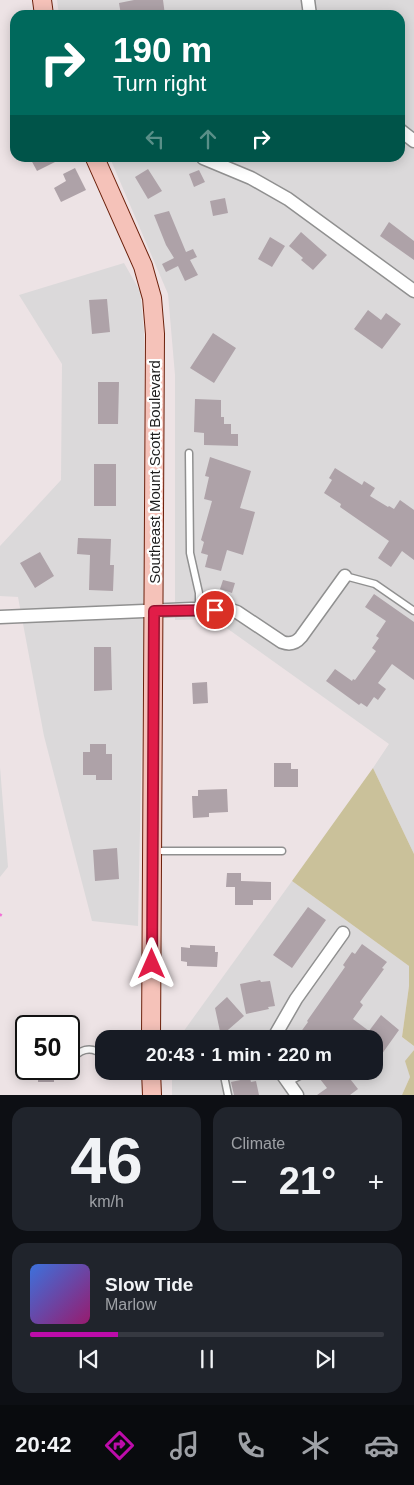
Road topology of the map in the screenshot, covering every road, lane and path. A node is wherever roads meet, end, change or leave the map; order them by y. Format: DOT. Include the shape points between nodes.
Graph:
graph roads {
  1 [pos="97,162"];
  2 [pos="213,162"];
  3 [pos="414,291"];
  4 [pos="189,453"];
  5 [pos="345,576"];
  6 [pos="199,609"];
  7 [pos="154,611"];
  8 [pos="414,611"];
  9 [pos="0,617"];
  10 [pos="282,851"];
  11 [pos="152,852"];
  12 [pos="343,933"];
  13 [pos="151,1030"];
  14 [pos="279,1030"];
  15 [pos="95,1051"];
  16 [pos="80,1052"];
  17 [pos="151,1080"];
  18 [pos="225,1080"];
  19 [pos="287,1080"];
  20 [pos="152,1095"];
  21 [pos="228,1095"];
  22 [pos="297,1095"];
  1 -- 7 [label="main road, Southeast Mount Scott Boulevard" via="143,266 154,313"];
  2 -- 3 [label="street" via="281,194"];
  4 -- 6 [label="lane" via="190,553 199,593"];
  5 -- 6 [label="street" via="302,637 293,644 282,642 237,612"];
  5 -- 8 [label="lane" via="375,584"];
  6 -- 7 [label="street"];
  7 -- 9 [label="street"];
  7 -- 11 [label="main road, Southeast Mount Scott Boulevard"];
  10 -- 11 [label="lane"];
  11 -- 13 [label="main road, Southeast Mount Scott Boulevard"];
  12 -- 14 [label="street" via="296,999"];
  15 -- 16 [label="lane"];
  17 -- 20 [label="main road"];
  18 -- 21 [label="lane"];
  19 -- 22 [label="street"];
}
